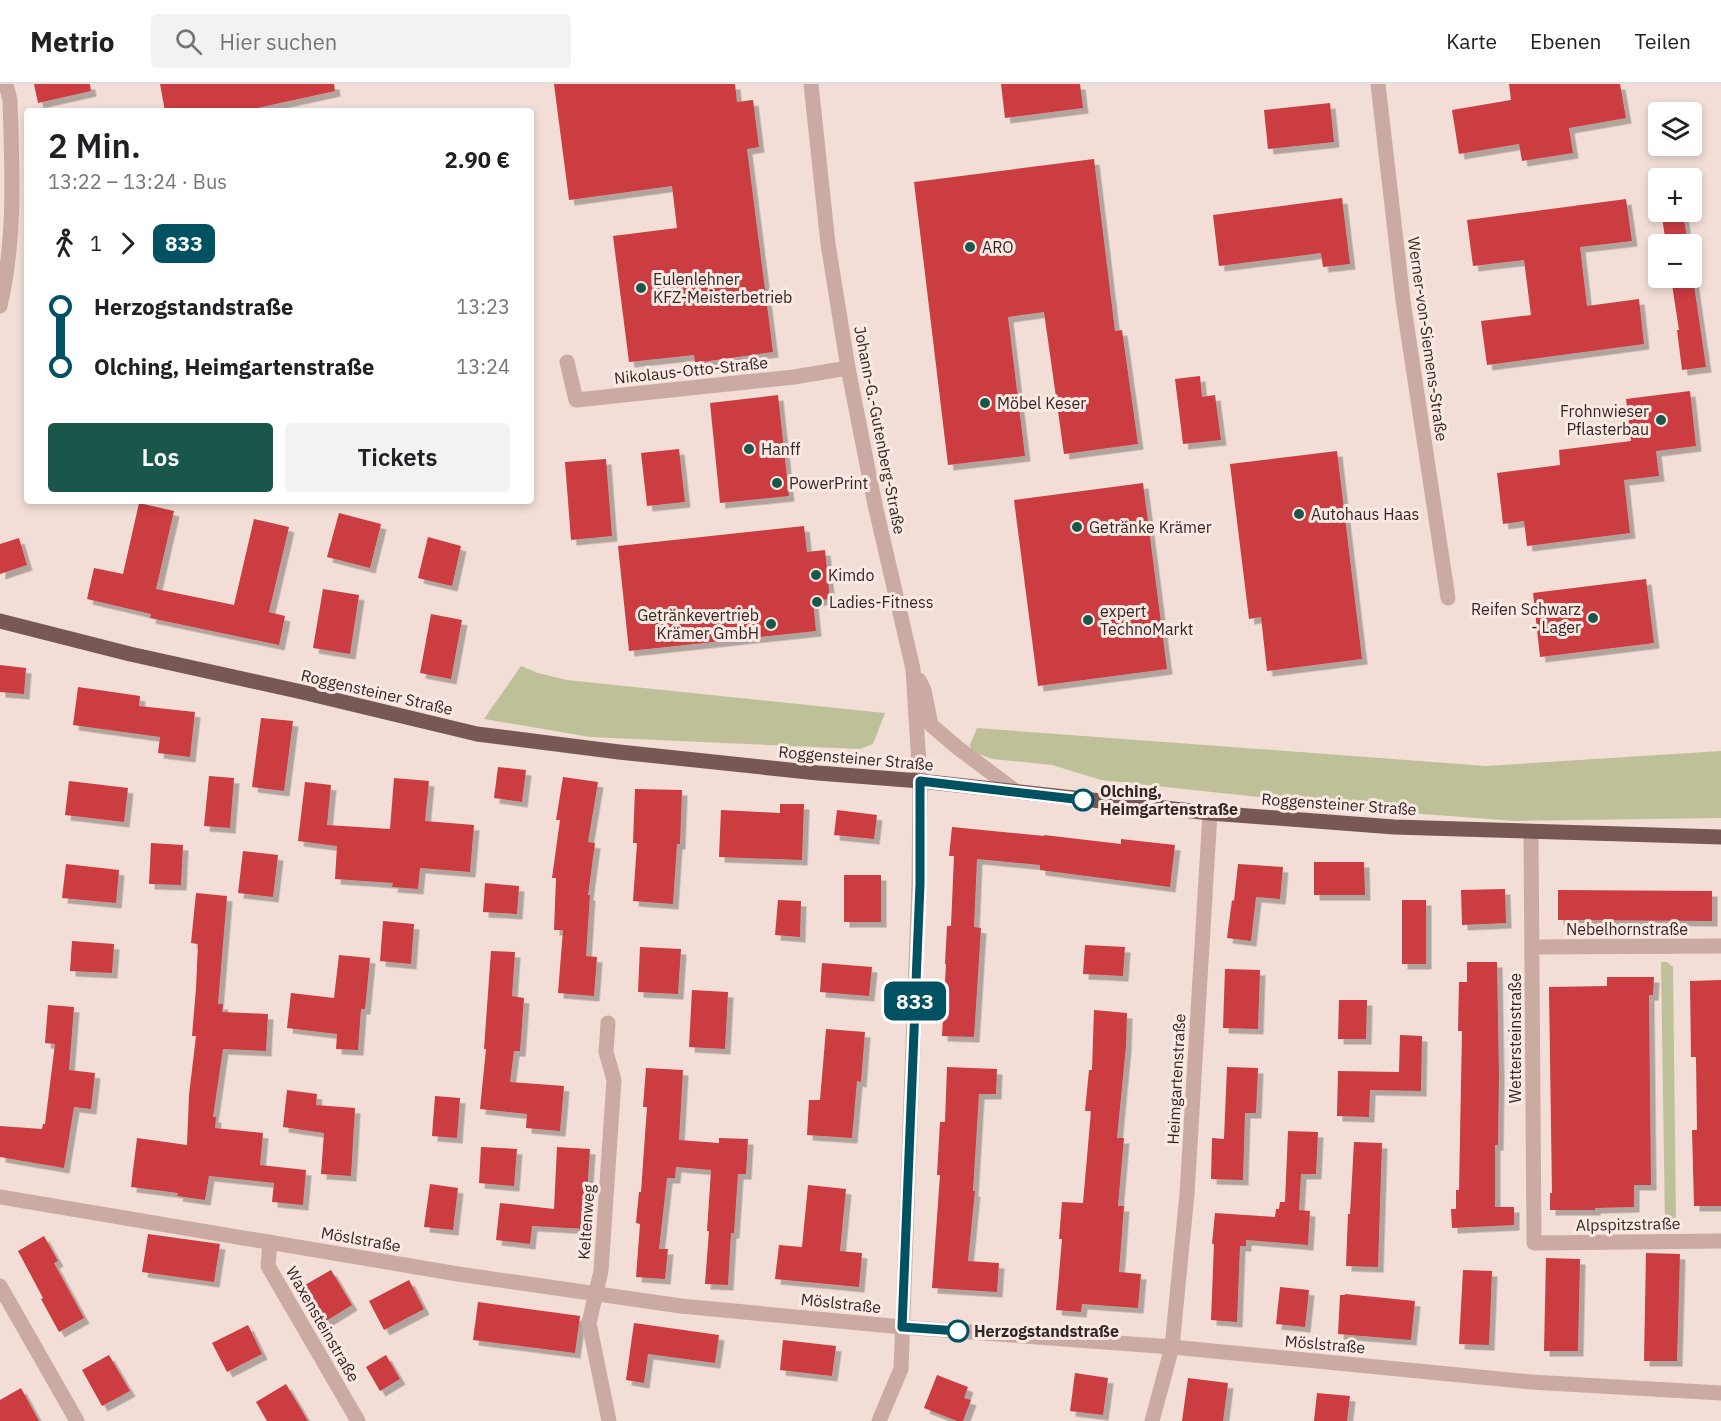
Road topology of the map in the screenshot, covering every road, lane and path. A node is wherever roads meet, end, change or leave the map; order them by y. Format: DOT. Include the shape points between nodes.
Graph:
graph roads {
  1 [pos="6,84"];
  2 [pos="811,84"];
  3 [pos="1378,84"];
  4 [pos="0,306"];
  5 [pos="567,362"];
  6 [pos="848,368"];
  7 [pos="1448,598"];
  8 [pos="0,621"];
  9 [pos="913,669"];
  10 [pos="920,781"];
  11 [pos="1017,792"];
  12 [pos="1210,813"];
  13 [pos="1532,832"];
  14 [pos="1721,837"];
  15 [pos="1721,946"];
  16 [pos="1533,947"];
  17 [pos="608,1023"];
  18 [pos="0,1197"];
  19 [pos="1721,1241"];
  20 [pos="270,1242"];
  21 [pos="1534,1243"];
  22 [pos="0,1286"];
  23 [pos="596,1294"];
  24 [pos="902,1327"];
  25 [pos="1172,1347"];
  26 [pos="1721,1393"];
  27 [pos="77,1421"];
  28 [pos="358,1421"];
  29 [pos="609,1421"];
  30 [pos="879,1421"];
  31 [pos="1152,1421"];
  1 -- 4 [label="street" via="10,100 13,222"];
  2 -- 6 [label="street, Johann-G.-Gutenberg-Straße" via="828,244"];
  3 -- 7 [label="street, Werner-von-Siemens-Straße" via="1403,301"];
  5 -- 6 [label="street, Nikolaus-Otto-Straße" via="576,400"];
  6 -- 9 [label="street, Johann-G.-Gutenberg-Straße"];
  8 -- 10 [label="main road, Roggensteiner Straße" via="477,734"];
  9 -- 10 [label="street, Johann-G.-Gutenberg-Straße"];
  9 -- 11 [label="street" via="924,690 931,725"];
  10 -- 11 [label="main road, Roggensteiner Straße"];
  10 -- 24 [label="street" via="920,884"];
  11 -- 12 [label="main road, Roggensteiner Straße"];
  12 -- 13 [label="main road, Roggensteiner Straße"];
  12 -- 25 [label="street, Heimgartenstraße" via="1187,1194"];
  13 -- 14 [label="main road, Roggensteiner Straße"];
  13 -- 16 [label="street, Wettersteinstraße"];
  15 -- 16 [label="street, Nebelhornstraße"];
  16 -- 21 [label="street, Wettersteinstraße"];
  17 -- 23 [label="street, Keltenweg" via="606,1052 614,1080 601,1271"];
  18 -- 20 [label="street, Möslstraße"];
  19 -- 21 [label="street, Alpspitzstraße"];
  20 -- 23 [label="street, Möslstraße"];
  20 -- 28 [label="street, Waxensteinstraße" via="268,1266"];
  22 -- 27 [label="street"];
  23 -- 24 [label="street, Möslstraße"];
  23 -- 29 [label="street, Keltenweg" via="589,1323"];
  24 -- 25 [label="street, Möslstraße"];
  24 -- 30 [label="street" via="901,1369"];
  25 -- 26 [label="street, Möslstraße" via="1531,1382"];
  25 -- 31 [label="street, Heimgartenstraße"];
}
